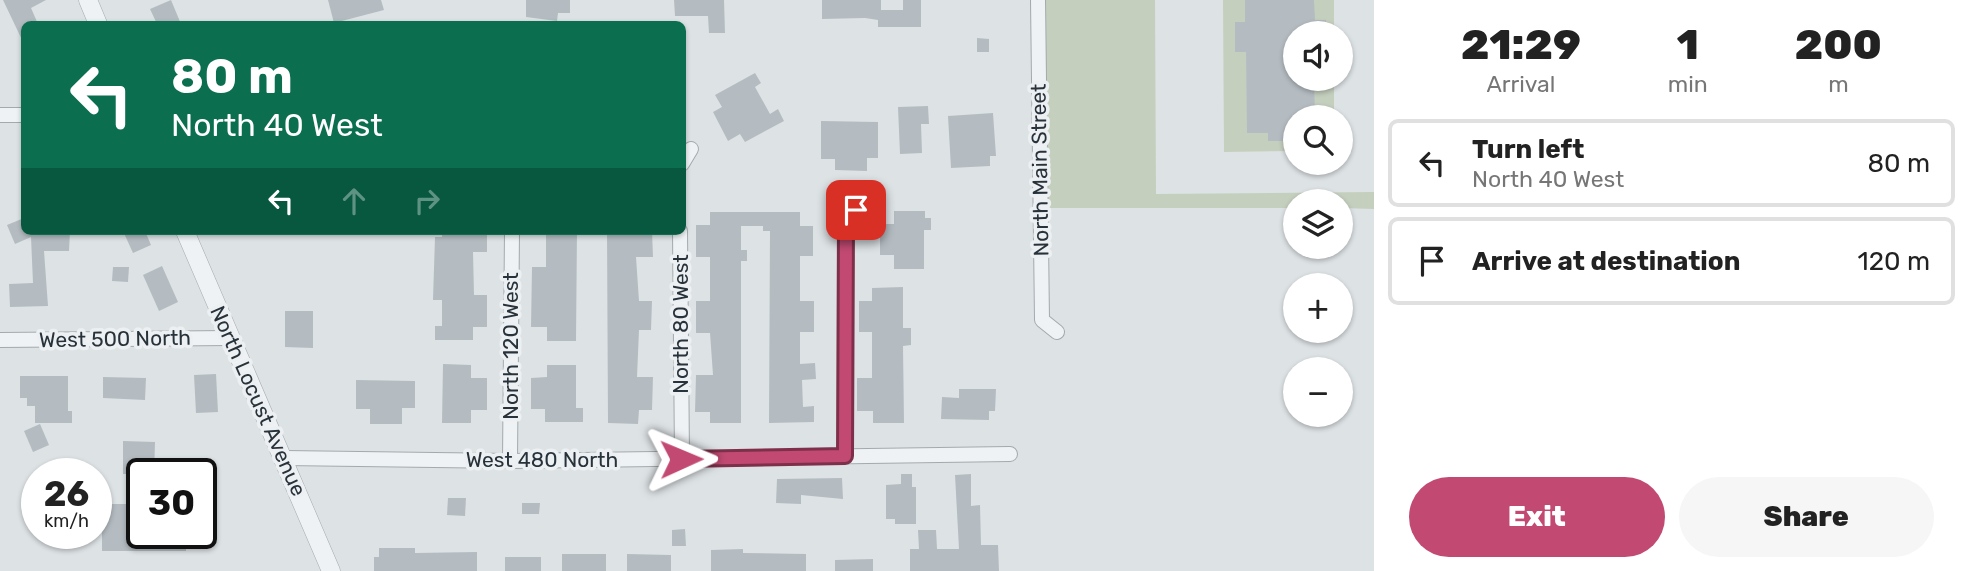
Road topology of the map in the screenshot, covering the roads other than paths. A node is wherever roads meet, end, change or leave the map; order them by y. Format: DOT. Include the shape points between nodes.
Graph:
graph roads {
  1 [pos="88,0"];
  2 [pos="1038,0"];
  3 [pos="97,21"];
  4 [pos="0,115"];
  5 [pos="21,115"];
  6 [pos="691,149"];
  7 [pos="686,157"];
  8 [pos="856,210"];
  9 [pos="187,235"];
  10 [pos="512,235"];
  11 [pos="680,235"];
  12 [pos="1057,332"];
  13 [pos="230,338"];
  14 [pos="0,340"];
  15 [pos="1010,454"];
  16 [pos="845,456"];
  17 [pos="284,457"];
  18 [pos="681,459"];
  19 [pos="510,461"];
  20 [pos="331,571"];
  1 -- 3 [label="street"];
  2 -- 12 [label="street, North Main Street" via="1042,320"];
  4 -- 5 [label="street"];
  6 -- 7 [label="street"];
  8 -- 16 [label="street" via="846,222"];
  9 -- 13 [label="street, North Locust Avenue"];
  10 -- 19 [label="street, North 120 West"];
  11 -- 18 [label="street, North 80 West"];
  13 -- 14 [label="street, West 500 North"];
  13 -- 17 [label="street, North Locust Avenue"];
  15 -- 16 [label="street, West 480 North"];
  16 -- 18 [label="street, West 480 North"];
  17 -- 19 [label="street, West 480 North"];
  17 -- 20 [label="street, North Locust Avenue"];
  18 -- 19 [label="street, West 480 North"];
}
